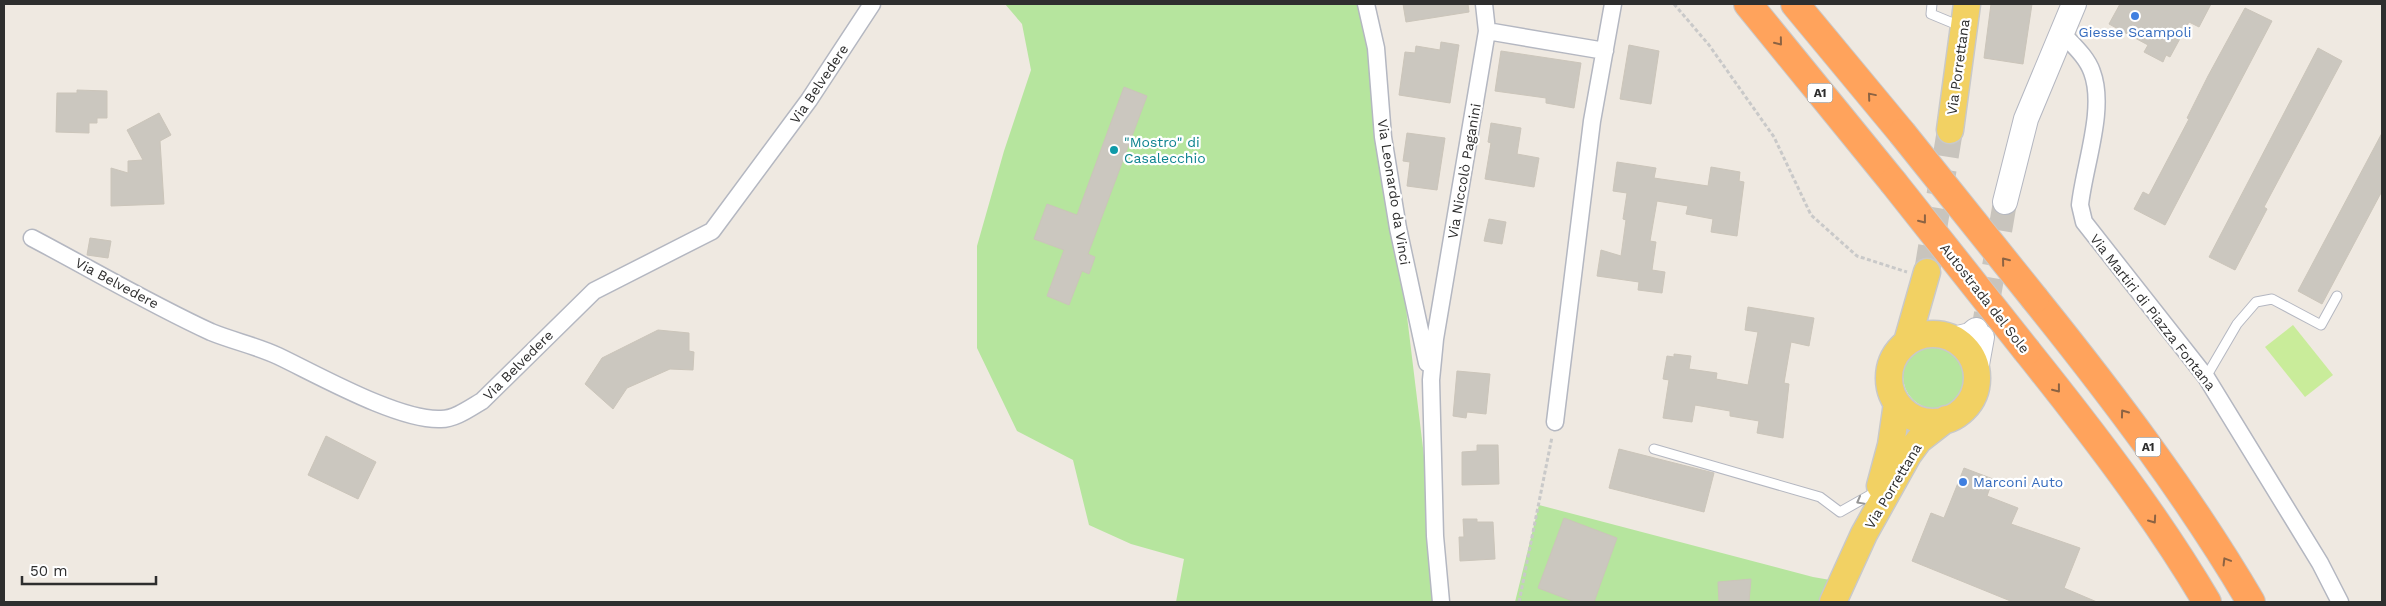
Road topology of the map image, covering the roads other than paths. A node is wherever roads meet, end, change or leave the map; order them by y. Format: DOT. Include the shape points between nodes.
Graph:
graph roads {
  1 [pos="872,4"];
  2 [pos="1366,4"];
  3 [pos="1484,4"];
  4 [pos="1613,4"];
  5 [pos="1748,4"];
  6 [pos="1794,4"];
  7 [pos="1932,4"];
  8 [pos="2074,4"];
  9 [pos="1965,15"];
  10 [pos="1488,31"];
  11 [pos="2062,33"];
  12 [pos="1605,50"];
  13 [pos="1950,130"];
  14 [pos="2005,202"];
  15 [pos="32,238"];
  16 [pos="2337,296"];
  17 [pos="1964,336"];
  18 [pos="1435,339"];
  19 [pos="1907,342"];
  20 [pos="2206,377"];
  21 [pos="1431,380"];
  22 [pos="1897,403"];
  23 [pos="1946,420"];
  24 [pos="1555,422"];
  25 [pos="1654,449"];
  26 [pos="1879,490"];
  27 [pos="1864,534"];
  28 [pos="1441,602"];
  29 [pos="1833,602"];
  30 [pos="2208,602"];
  31 [pos="2252,602"];
  32 [pos="2340,602"];
  1 -- 15 [label="street, Via Belvedere" via="809,100 712,230 594,290 482,401 441,420 410,415 273,354 209,331"];
  2 -- 21 [label="street, Via Leonardo da Vinci" via="1376,48 1383,137 1398,228"];
  3 -- 10 [label="street, Via Niccolò Paganini"];
  4 -- 12 [label="street"];
  5 -- 30 [label="highway, Autostrada del Sole / A1, one-way, bridge" via="2082,421 2186,566"];
  31 -- 6 [label="highway, A1, one-way, bridge" via="2178,488 2096,374"];
  7 -- 9 [label="lane" via="1931,14"];
  8 -- 11 [label="main road"];
  9 -- 13 [label="main road, Via Porrettana"];
  10 -- 12 [label="street"];
  10 -- 18 [label="street, Via Niccolò Paganini"];
  11 -- 14 [label="main road" via="2026,118"];
  11 -- 20 [label="street, Via Martiri di Piazza Fontana" via="2092,72 2097,94 2081,190 2084,222"];
  12 -- 24 [label="street" via="1592,121"];
  16 -- 20 [label="lane" via="2321,325 2272,300 2256,302 2237,324"];
  17 -- 19 [label="main road" via="1926,334"];
  17 -- 19 [label="main road" via="1930,307 1927,277"];
  17 -- 23 [label="main road" via="1976,370 1976,386 1970,401"];
  18 -- 21 [label="street, Via Leonardo da Vinci"];
  19 -- 22 [label="main road" via="1896,353 1889,375"];
  20 -- 32 [label="street, Via Martiri di Piazza Fontana" via="2320,563"];
  21 -- 28 [label="street, Via Leonardo da Vinci" via="1435,536"];
  22 -- 23 [label="main road" via="1908,414 1922,420"];
  22 -- 26 [label="main road, Via Porrettana" via="1891,445"];
  23 -- 27 [label="main road, Via Porrettana" via="1924,436 1908,455"];
  26 -- 25 [label="lane, one-way" via="1840,512 1820,497"];
  26 -- 27 [label="main road, Via Porrettana"];
  27 -- 29 [label="main road, Via Porrettana"];
}
